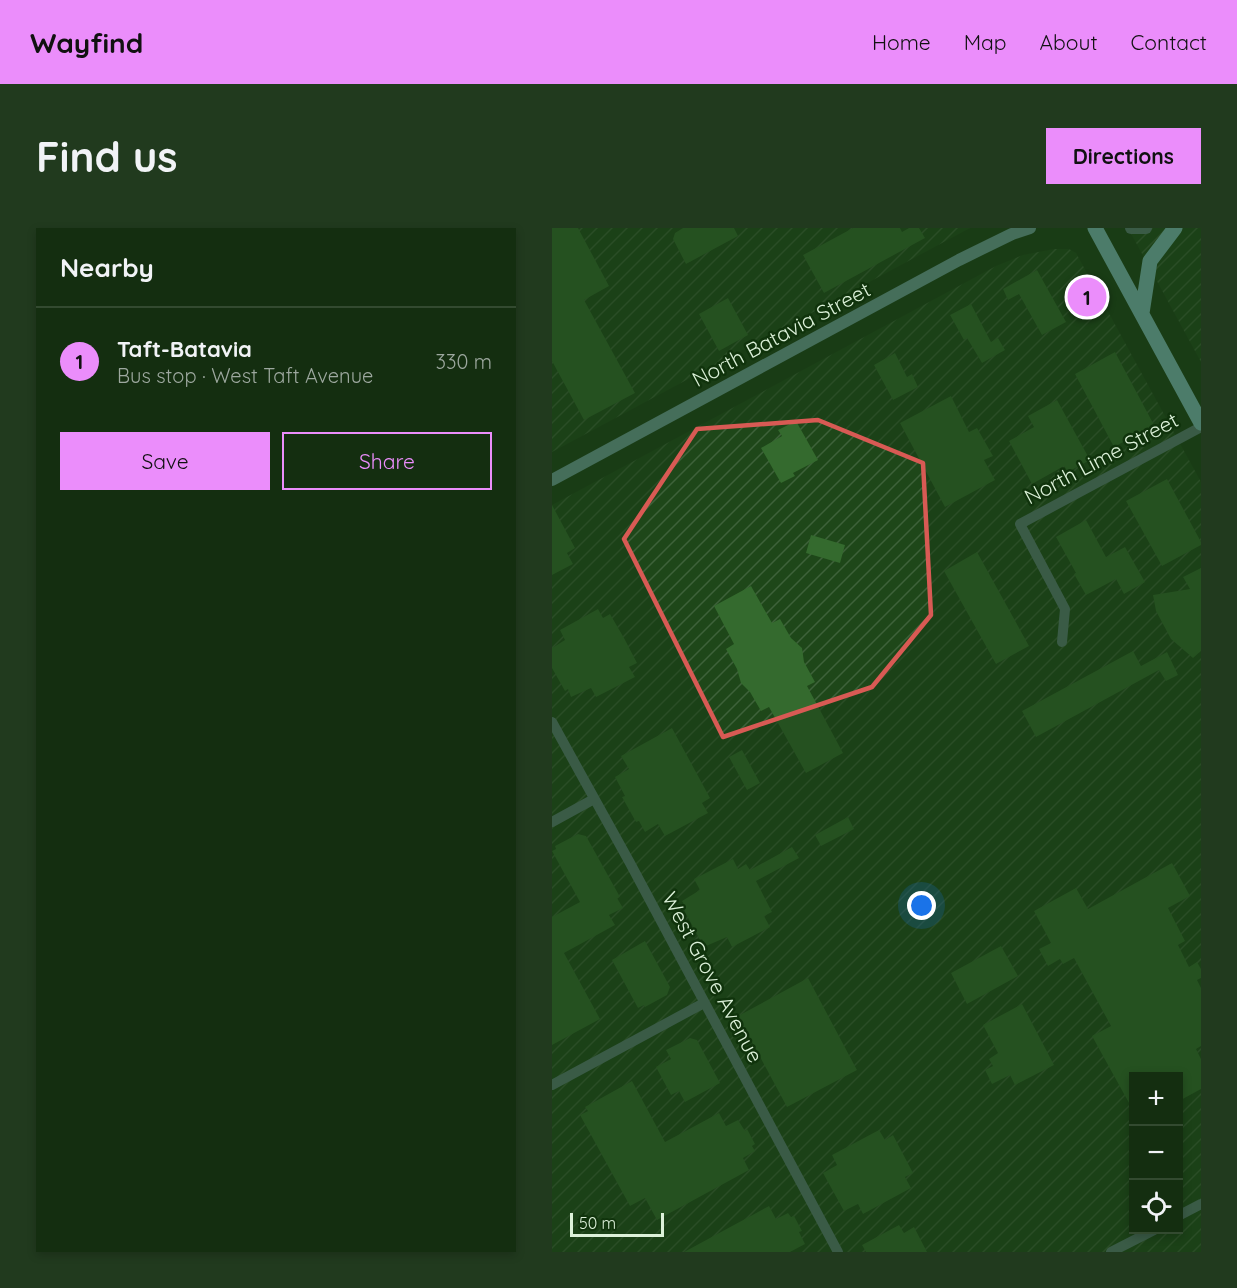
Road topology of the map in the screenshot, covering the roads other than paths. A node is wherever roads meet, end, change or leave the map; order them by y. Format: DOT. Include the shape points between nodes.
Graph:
graph roads {
  1 [pos="1030,228"];
  2 [pos="1095,228"];
  3 [pos="1131,228"];
  4 [pos="1146,228"];
  5 [pos="1175,228"];
  6 [pos="1142,314"];
  7 [pos="1201,425"];
  8 [pos="552,480"];
  9 [pos="1062,642"];
  10 [pos="552,722"];
  11 [pos="594,799"];
  12 [pos="552,822"];
  13 [pos="705,1003"];
  14 [pos="552,1085"];
  15 [pos="1201,1204"];
  16 [pos="1183,1214"];
  17 [pos="1146,1234"];
  18 [pos="838,1252"];
  19 [pos="1111,1252"];
  1 -- 8 [label="main road, North Batavia Street" via="958,260"];
  2 -- 6 [label="main road"];
  3 -- 4 [label="street"];
  5 -- 6 [label="main road" via="1149,261"];
  6 -- 7 [label="main road"];
  7 -- 9 [label="street, North Lime Street" via="1020,524 1065,609"];
  10 -- 11 [label="street, West Grove Avenue"];
  11 -- 12 [label="street"];
  11 -- 13 [label="street, West Grove Avenue"];
  13 -- 14 [label="street"];
  13 -- 18 [label="street, West Grove Avenue"];
  15 -- 16 [label="street"];
  17 -- 19 [label="street"];
}
